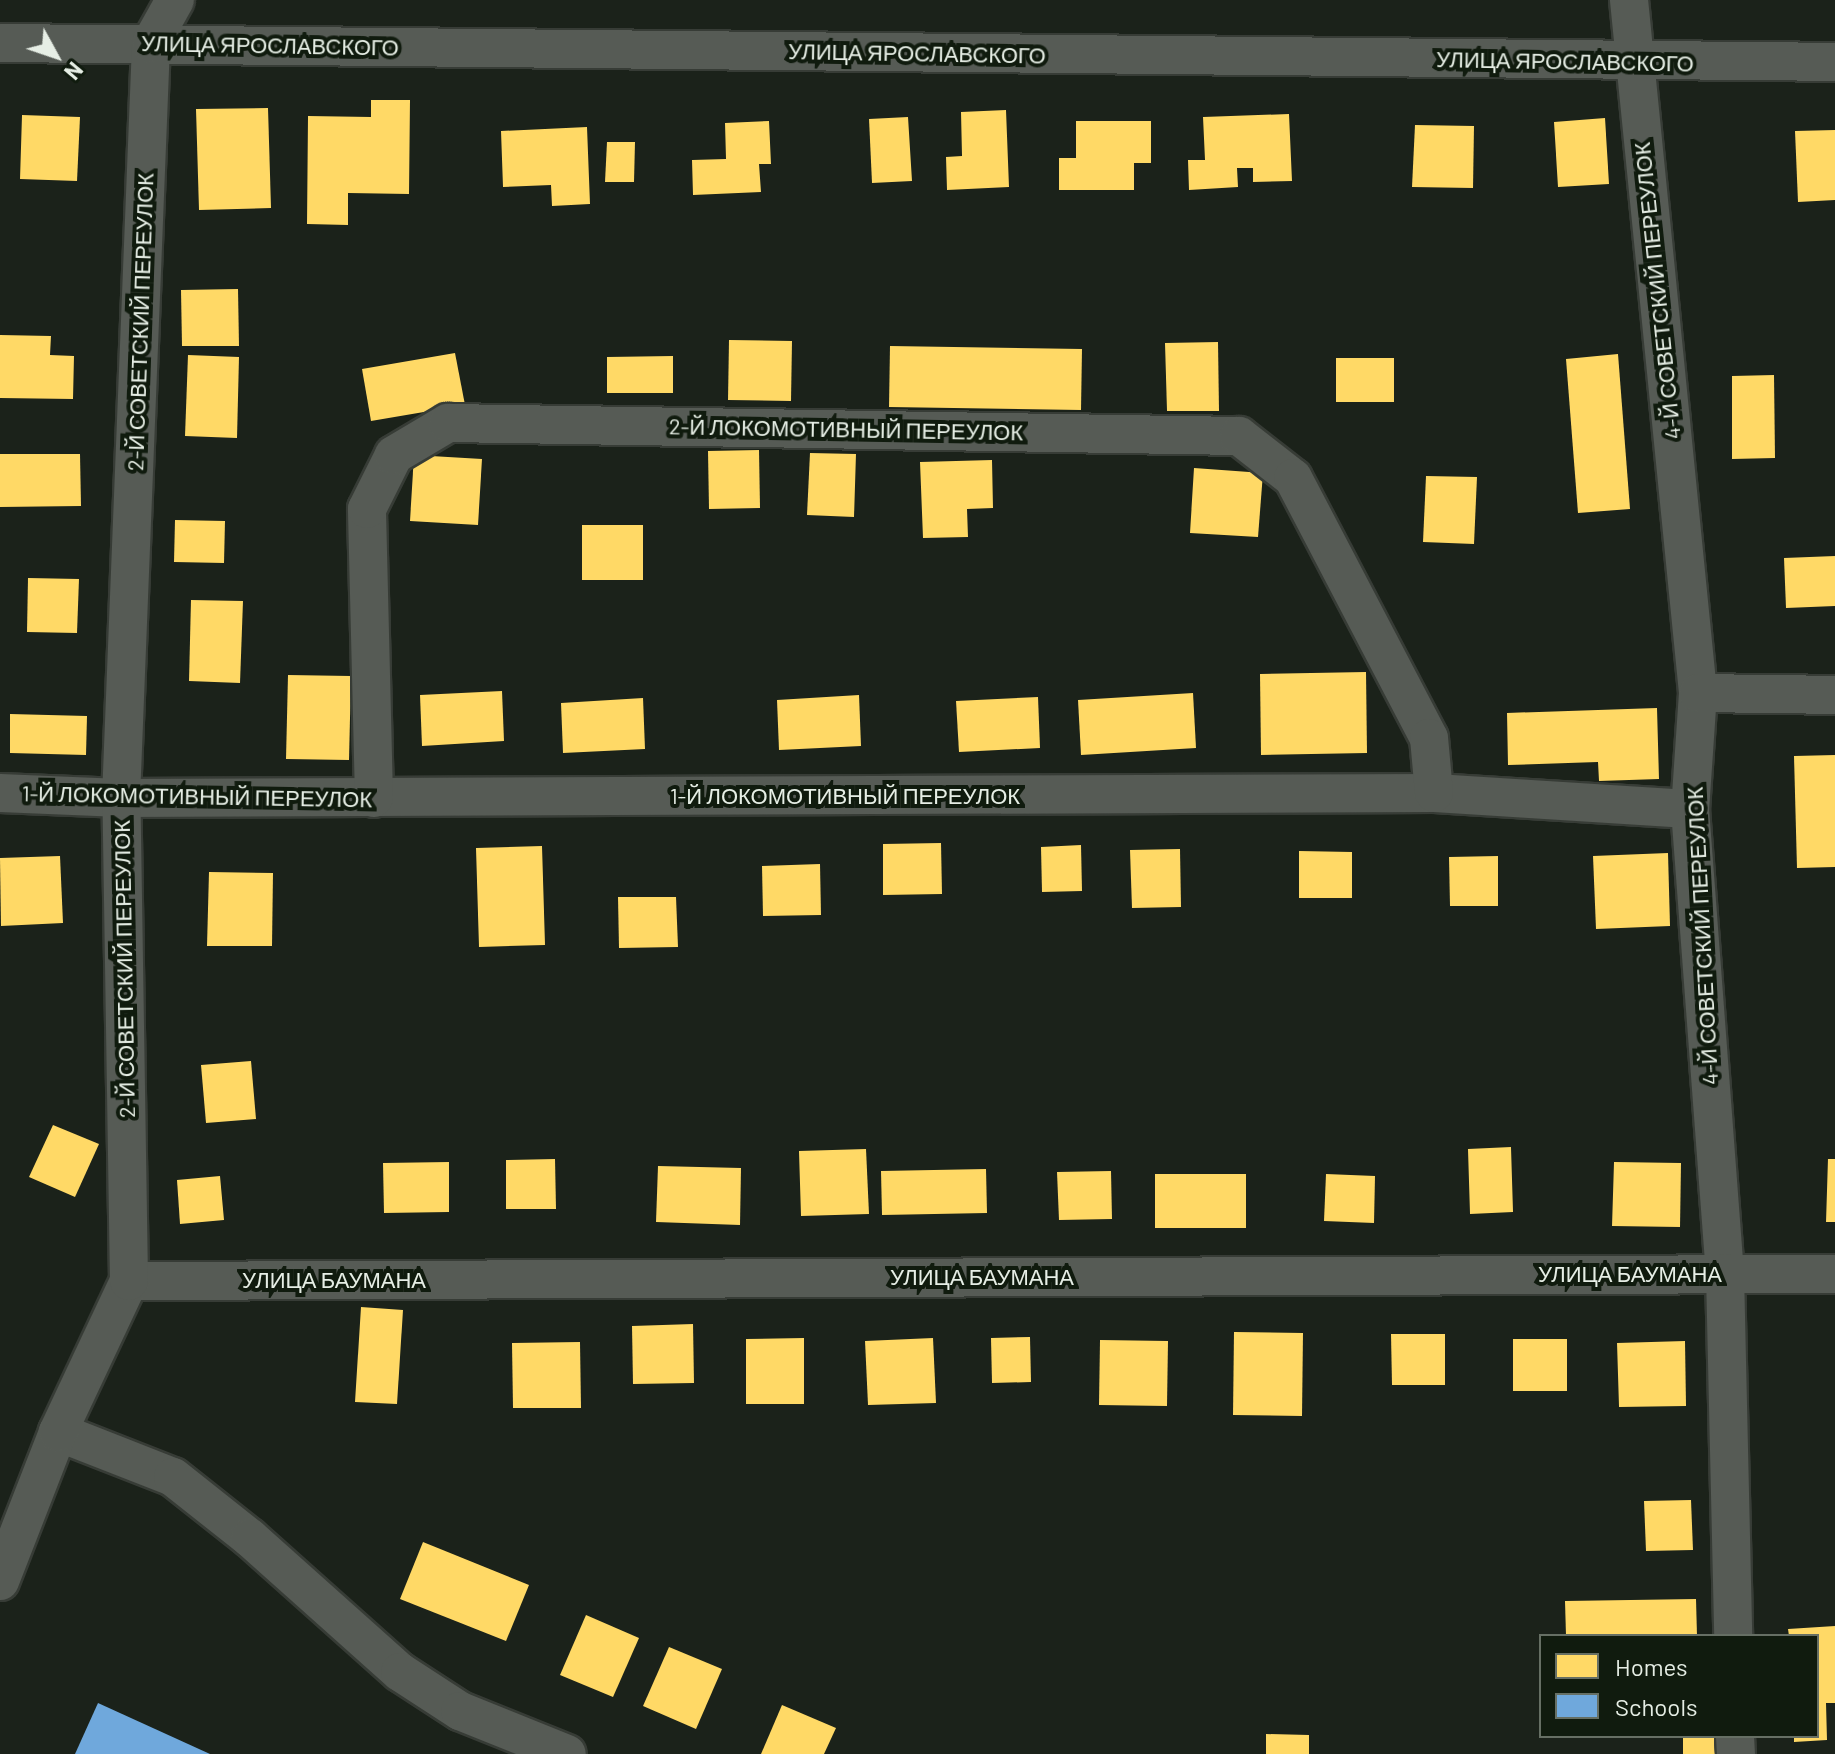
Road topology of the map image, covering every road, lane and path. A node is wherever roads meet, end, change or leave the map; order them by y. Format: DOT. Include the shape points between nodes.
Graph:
graph roads {
  1 [pos="175,0"];
  2 [pos="1629,0"];
  3 [pos="0,43"];
  4 [pos="151,43"];
  5 [pos="1835,62"];
  6 [pos="1634,63"];
  7 [pos="1698,693"];
  8 [pos="1835,695"];
  9 [pos="0,793"];
  10 [pos="1434,793"];
  11 [pos="121,798"];
  12 [pos="374,798"];
  13 [pos="1690,809"];
  14 [pos="1725,1273"];
  15 [pos="1835,1274"];
  16 [pos="129,1281"];
  17 [pos="58,1432"];
  18 [pos="0,1581"];
  19 [pos="1733,1634"];
  20 [pos="567,1754"];
  1 -- 4 [label="street"];
  2 -- 6 [label="street, 4-Й СОВЕТСКИЙ ПЕРЕУЛОК"];
  3 -- 4 [label="street, УЛИЦА ЯРОСЛАВСКОГО"];
  4 -- 6 [label="street, УЛИЦА ЯРОСЛАВСКОГО"];
  4 -- 11 [label="street, 2-Й СОВЕТСКИЙ ПЕРЕУЛОК"];
  5 -- 6 [label="street, УЛИЦА ЯРОСЛАВСКОГО"];
  6 -- 7 [label="street, 4-Й СОВЕТСКИЙ ПЕРЕУЛОК"];
  7 -- 8 [label="street"];
  7 -- 13 [label="street, 4-Й СОВЕТСКИЙ ПЕРЕУЛОК"];
  9 -- 11 [label="street, 1-Й ЛОКОМОТИВНЫЙ ПЕРЕУЛОК"];
  10 -- 12 [label="street, 1-Й ЛОКОМОТИВНЫЙ ПЕРЕУЛОК"];
  10 -- 12 [label="street, 2-Й ЛОКОМОТИВНЫЙ ПЕРЕУЛОК" via="1429,738 1293,478 1239,436 448,423 394,455 367,509"];
  10 -- 13 [label="street, 1-Й ЛОКОМОТИВНЫЙ ПЕРЕУЛОК"];
  11 -- 12 [label="street, 1-Й ЛОКОМОТИВНЫЙ ПЕРЕУЛОК"];
  11 -- 16 [label="street, 2-Й СОВЕТСКИЙ ПЕРЕУЛОК"];
  13 -- 14 [label="street, 4-Й СОВЕТСКИЙ ПЕРЕУЛОК"];
  14 -- 15 [label="street, УЛИЦА БАУМАНА"];
  14 -- 16 [label="street, УЛИЦА БАУМАНА"];
  14 -- 19 [label="street, 4-Й СОВЕТСКИЙ ПЕРЕУЛОК"];
  16 -- 17 [label="street, 2-Й СОВЕТСКИЙ ПЕРЕУЛОК"];
  17 -- 18 [label="street, 2-Й СОВЕТСКИЙ ПЕРЕУЛОК"];
  17 -- 20 [label="street" via="173,1477 400,1672 460,1711"];
}
